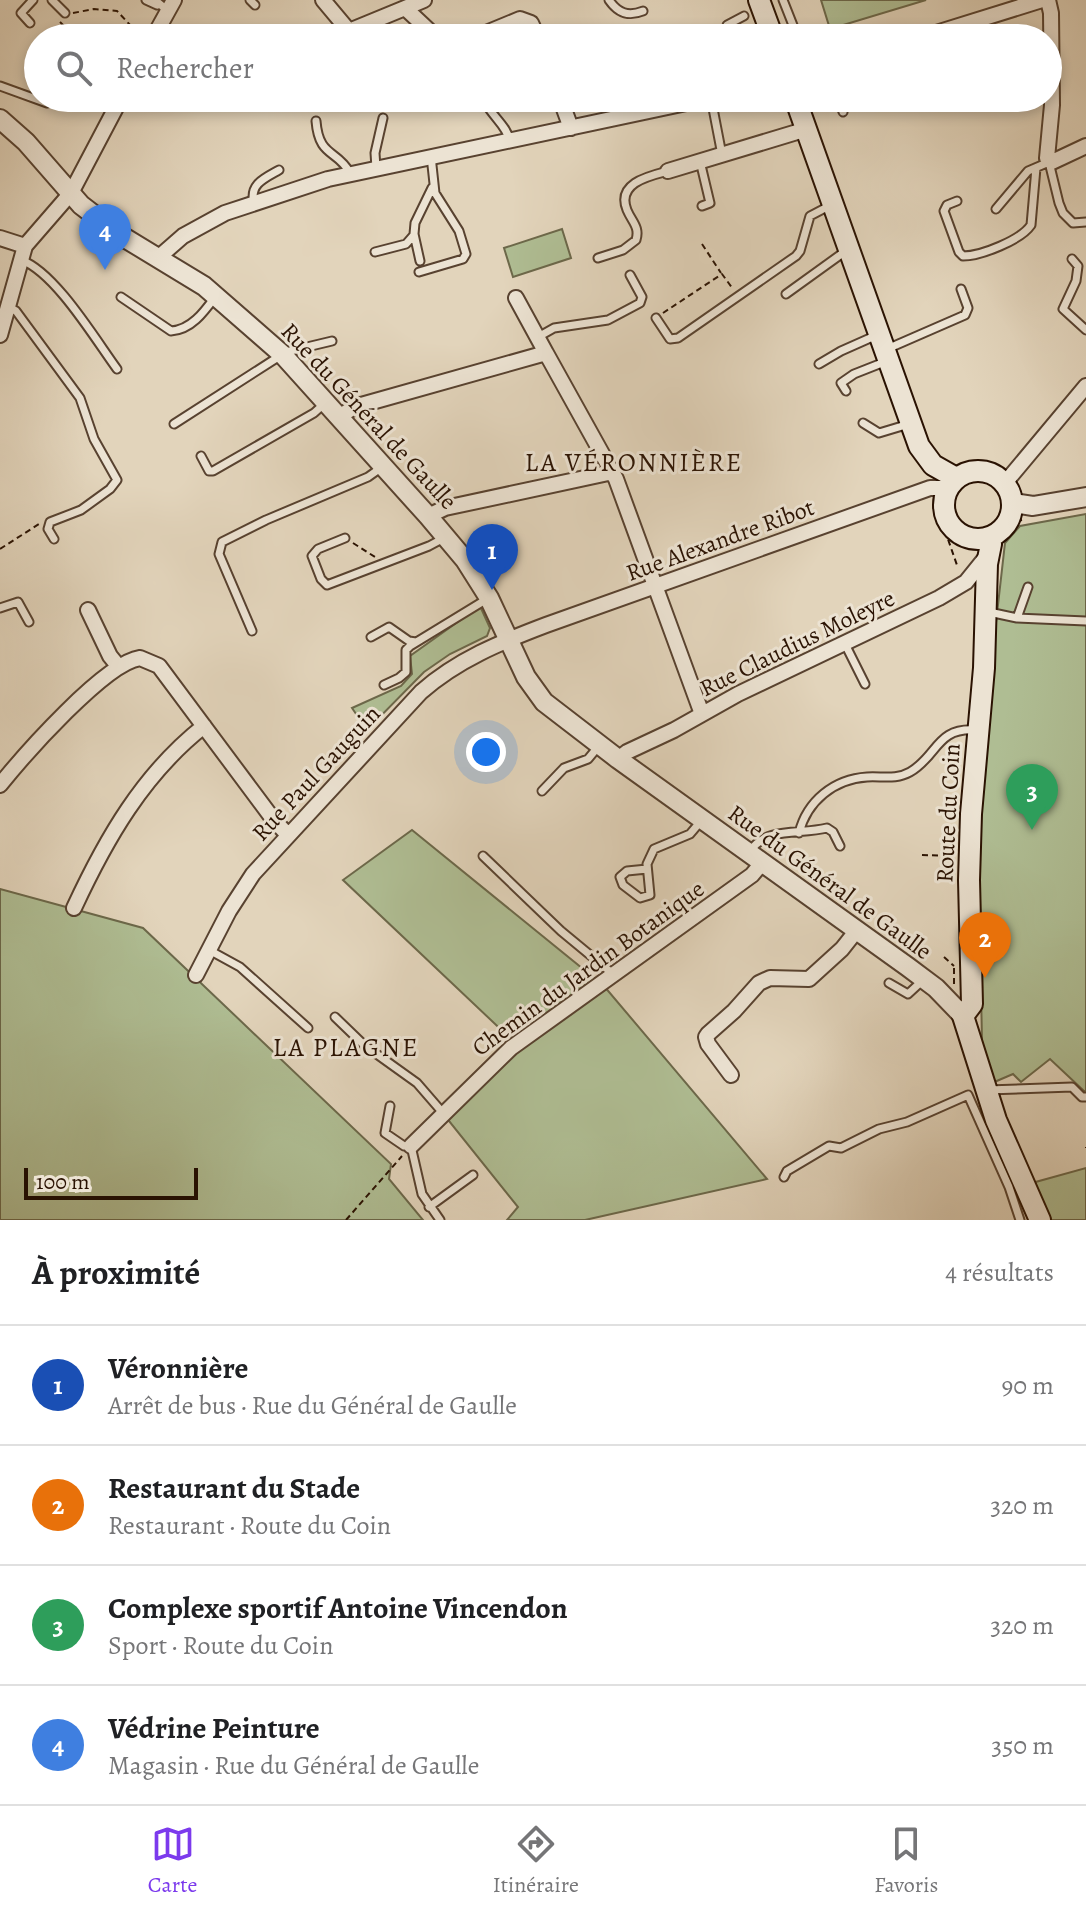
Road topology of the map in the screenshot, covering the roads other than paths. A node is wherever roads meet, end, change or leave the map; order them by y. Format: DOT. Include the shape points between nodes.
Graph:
graph roads {
  1 [pos="33,0"];
  2 [pos="52,0"];
  3 [pos="146,0"];
  4 [pos="323,0"];
  5 [pos="424,0"];
  6 [pos="609,0"];
  7 [pos="759,0"];
  8 [pos="783,0"];
  9 [pos="1045,0"];
  10 [pos="163,4"];
  11 [pos="405,8"];
  12 [pos="643,11"];
  13 [pos="65,13"];
  14 [pos="744,16"];
  15 [pos="30,23"];
  16 [pos="157,24"];
  17 [pos="343,24"];
  18 [pos="366,24"];
  19 [pos="422,24"];
  20 [pos="508,24"];
  21 [pos="531,24"];
  22 [pos="729,24"];
  23 [pos="768,24"];
  24 [pos="792,24"];
  25 [pos="966,24"];
  26 [pos="1051,24"];
  27 [pos="0,86"];
  28 [pos="24,95"];
  29 [pos="114,112"];
  30 [pos="491,112"];
  31 [pos="565,112"];
  32 [pos="646,112"];
  33 [pos="714,112"];
  34 [pos="801,112"];
  35 [pos="1051,112"];
  36 [pos="383,118"];
  37 [pos="0,119"];
  38 [pos="316,121"];
  39 [pos="571,128"];
  40 [pos="807,129"];
  41 [pos="510,141"];
  42 [pos="1086,146"];
  43 [pos="722,155"];
  44 [pos="431,156"];
  45 [pos="700,161"];
  46 [pos="1043,165"];
  47 [pos="376,168"];
  48 [pos="279,170"];
  49 [pos="668,171"];
  50 [pos="350,173"];
  51 [pos="433,186"];
  52 [pos="71,193"];
  53 [pos="957,201"];
  54 [pos="254,203"];
  55 [pos="833,204"];
  56 [pos="702,206"];
  57 [pos="996,209"];
  58 [pos="1086,222"];
  59 [pos="414,234"];
  60 [pos="0,238"];
  61 [pos="849,250"];
  62 [pos="375,252"];
  63 [pos="23,253"];
  64 [pos="159,257"];
  65 [pos="598,258"];
  66 [pos="1072,259"];
  67 [pos="420,261"];
  68 [pos="419,272"];
  69 [pos="630,275"];
  70 [pos="961,289"];
  71 [pos="786,294"];
  72 [pos="216,295"];
  73 [pos="121,297"];
  74 [pos="516,298"];
  75 [pos="8,307"];
  76 [pos="656,318"];
  77 [pos="1086,330"];
  78 [pos="0,335"];
  79 [pos="538,337"];
  80 [pos="332,341"];
  81 [pos="884,348"];
  82 [pos="546,353"];
  83 [pos="283,355"];
  84 [pos="819,364"];
  85 [pos="117,369"];
  86 [pos="1086,386"];
  87 [pos="846,391"];
  88 [pos="326,402"];
  89 [pos="339,417"];
  90 [pos="863,423"];
  91 [pos="911,423"];
  92 [pos="174,424"];
  93 [pos="201,456"];
  94 [pos="384,465"];
  95 [pos="613,472"];
  96 [pos="1005,483"];
  97 [pos="945,485"];
  98 [pos="1086,497"];
  99 [pos="1013,503"];
  100 [pos="428,516"];
  101 [pos="446,536"];
  102 [pos="345,538"];
  103 [pos="54,539"];
  104 [pos="988,547"];
  105 [pos="656,586"];
  106 [pos="1028,587"];
  107 [pos="489,598"];
  108 [pos="0,608"];
  109 [pos="88,610"];
  110 [pos="986,611"];
  111 [pos="1017,618"];
  112 [pos="1086,621"];
  113 [pos="29,622"];
  114 [pos="252,631"];
  115 [pos="371,637"];
  116 [pos="508,640"];
  117 [pos="416,642"];
  118 [pos="844,642"];
  119 [pos="119,667"];
  120 [pos="865,684"];
  121 [pos="384,685"];
  122 [pos="702,714"];
  123 [pos="204,726"];
  124 [pos="979,730"];
  125 [pos="600,745"];
  126 [pos="618,759"];
  127 [pos="0,785"];
  128 [pos="542,791"];
  129 [pos="702,819"];
  130 [pos="799,833"];
  131 [pos="287,834"];
  132 [pos="840,846"];
  133 [pos="483,856"];
  134 [pos="756,858"];
  135 [pos="647,869"];
  136 [pos="74,908"];
  137 [pos="857,930"];
  138 [pos="209,950"];
  139 [pos="613,974"];
  140 [pos="196,975"];
  141 [pos="923,979"];
  142 [pos="889,983"];
  143 [pos="963,1016"];
  144 [pos="335,1017"];
  145 [pos="308,1028"];
  146 [pos="731,1075"];
  147 [pos="985,1090"];
  148 [pos="1086,1097"];
  149 [pos="390,1106"];
  150 [pos="443,1113"];
  151 [pos="411,1146"];
  152 [pos="473,1175"];
  153 [pos="784,1177"];
  154 [pos="429,1207"];
  155 [pos="440,1220"];
  156 [pos="1020,1220"];
  157 [pos="1040,1220"];
  1 -- 15 [label="lane" via="21,13"];
  2 -- 13 [label="lane"];
  3 -- 10 [label="lane"];
  4 -- 17 [label="street"];
  5 -- 11 [label="street"];
  6 -- 12 [label="lane" via="626,14"];
  7 -- 23 [label="main road"];
  8 -- 24 [label="lane"];
  9 -- 25 [label="street"];
  9 -- 26 [label="street"];
  10 -- 16 [label="street"];
  11 -- 18 [label="street"];
  11 -- 19 [label="street"];
  14 -- 22 [label="lane"];
  20 -- 21 [label="street" via="520,19"];
  27 -- 28 [label="lane"];
  29 -- 52 [label="street"];
  30 -- 41 [label="lane"];
  31 -- 39 [label="street"];
  32 -- 39 [label="street"];
  33 -- 43 [label="lane"];
  34 -- 40 [label="main road"];
  35 -- 46 [label="street"];
  36 -- 47 [label="lane"];
  37 -- 52 [label="street, Rue du Général de Gaulle"];
  38 -- 50 [label="lane" via="319,142"];
  39 -- 41 [label="street"];
  40 -- 43 [label="street"];
  40 -- 55 [label="main road"];
  41 -- 44 [label="street"];
  42 -- 46 [label="street"];
  43 -- 45 [label="street"];
  44 -- 47 [label="street"];
  44 -- 51 [label="lane"];
  45 -- 49 [label="street"];
  45 -- 56 [label="lane" via="710,203"];
  46 -- 53 [label="lane" via="1031,225 1017,238 963,256 944,211"];
  46 -- 57 [label="lane" via="1028,171"];
  46 -- 58 [label="lane" via="1063,213 1073,223"];
  47 -- 50 [label="street"];
  48 -- 54 [label="lane" via="257,184"];
  49 -- 65 [label="lane" via="637,181 626,194 636,240"];
  50 -- 54 [label="street"];
  51 -- 59 [label="lane" via="416,216"];
  51 -- 68 [label="lane" via="466,254"];
  52 -- 63 [label="street"];
  52 -- 64 [label="street, Rue du Général de Gaulle" via="100,221"];
  54 -- 64 [label="street" via="207,222"];
  55 -- 61 [label="main road"];
  55 -- 76 [label="lane" via="810,216 796,256 673,340"];
  59 -- 62 [label="lane" via="410,243"];
  59 -- 67 [label="lane"];
  60 -- 63 [label="street"];
  61 -- 71 [label="lane"];
  61 -- 81 [label="main road"];
  63 -- 75 [label="street"];
  63 -- 85 [label="lane" via="52,282"];
  64 -- 72 [label="street, Rue du Général de Gaulle"];
  66 -- 77 [label="lane" via="1078,275 1063,309"];
  69 -- 79 [label="lane" via="640,303 608,320 554,328"];
  70 -- 81 [label="lane" via="968,308 965,315"];
  72 -- 73 [label="lane" via="189,325 171,331"];
  72 -- 83 [label="street, Rue du Général de Gaulle"];
  74 -- 79 [label="street"];
  75 -- 78 [label="street"];
  75 -- 103 [label="lane" via="80,398 94,439 117,480 91,503 54,519 48,525"];
  79 -- 82 [label="street"];
  80 -- 83 [label="lane"];
  81 -- 84 [label="lane" via="866,342"];
  81 -- 87 [label="lane" via="841,383"];
  81 -- 91 [label="main road"];
  82 -- 89 [label="street" via="354,407"];
  82 -- 95 [label="street"];
  83 -- 88 [label="street, Rue du Général de Gaulle"];
  83 -- 92 [label="lane"];
  86 -- 96 [label="street"];
  88 -- 89 [label="street, Rue du Général de Gaulle"];
  88 -- 93 [label="lane" via="213,471"];
  89 -- 94 [label="street, Rue du Général de Gaulle"];
  90 -- 91 [label="lane" via="882,433"];
  91 -- 97 [label="main road"];
  94 -- 100 [label="street, Rue du Général de Gaulle"];
  94 -- 114 [label="lane" via="222,542 219,554"];
  95 -- 100 [label="street"];
  95 -- 105 [label="street"];
  96 -- 97 [label="main road" via="982,471"];
  96 -- 99 [label="main road"];
  97 -- 104 [label="main road" via="940,508 947,521 963,536"];
  97 -- 105 [label="street, Rue Alexandre Ribot"];
  98 -- 99 [label="street" via="1033,506"];
  99 -- 104 [label="main road" via="1008,523"];
  100 -- 101 [label="street, Rue du Général de Gaulle"];
  101 -- 102 [label="lane" via="327,585 312,556"];
  101 -- 107 [label="street, Rue du Général de Gaulle"];
  104 -- 110 [label="main road, Route du Coin"];
  104 -- 118 [label="street, Rue Claudius Moleyre" via="961,586"];
  105 -- 116 [label="street, Rue Alexandre Ribot"];
  105 -- 122 [label="street"];
  106 -- 111 [label="lane"];
  107 -- 116 [label="street, Rue du Général de Gaulle"];
  107 -- 117 [label="lane"];
  108 -- 113 [label="lane" via="18,602"];
  109 -- 119 [label="street"];
  110 -- 111 [label="lane"];
  110 -- 124 [label="main road, Route du Coin"];
  111 -- 112 [label="lane"];
  115 -- 117 [label="lane" via="389,627"];
  116 -- 125 [label="street, Rue du Général de Gaulle" via="533,690"];
  116 -- 131 [label="street, Rue Paul Gauguin" via="428,686"];
  117 -- 121 [label="lane" via="406,650 403,675"];
  118 -- 120 [label="lane"];
  118 -- 122 [label="street, Rue Claudius Moleyre"];
  119 -- 123 [label="street" via="140,658 159,666"];
  119 -- 127 [label="street" via="74,704"];
  122 -- 126 [label="street, Rue Claudius Moleyre"];
  123 -- 131 [label="street"];
  123 -- 136 [label="street" via="170,756 120,819"];
  124 -- 130 [label="lane" via="953,731 903,775 856,778 829,789 809,808"];
  124 -- 143 [label="main road, Route du Coin" via="969,880 972,1004"];
  125 -- 126 [label="street, Rue du Général de Gaulle"];
  125 -- 128 [label="lane" via="588,759 564,768"];
  126 -- 129 [label="street, Rue du Général de Gaulle"];
  129 -- 134 [label="street, Rue du Général de Gaulle"];
  129 -- 135 [label="lane" via="690,834 654,849"];
  130 -- 132 [label="lane" via="830,828"];
  130 -- 134 [label="lane" via="764,837"];
  131 -- 138 [label="street, Rue Paul Gauguin" via="253,874"];
  133 -- 139 [label="lane"];
  134 -- 137 [label="street, Rue du Général de Gaulle"];
  134 -- 139 [label="street, Chemin du Jardin Botanique" via="752,875"];
  135 -- 135 [label="lane" via="651,890 647,898 640,898 620,877"];
  137 -- 141 [label="street, Rue du Général de Gaulle"];
  137 -- 146 [label="street" via="809,979 770,978 759,983 708,1034 708,1044"];
  138 -- 140 [label="street, Rue Paul Gauguin"];
  138 -- 145 [label="lane" via="240,967"];
  139 -- 150 [label="street, Chemin du Jardin Botanique" via="511,1048"];
  141 -- 142 [label="lane" via="908,994"];
  141 -- 143 [label="street, Rue du Général de Gaulle"];
  143 -- 147 [label="main road, Route du Coin"];
  144 -- 150 [label="lane" via="417,1083"];
  147 -- 148 [label="lane" via="1072,1087"];
  147 -- 157 [label="main road, Route du Coin"];
  149 -- 151 [label="lane" via="385,1133"];
  150 -- 151 [label="street, Chemin du Jardin Botanique"];
  151 -- 154 [label="lane" via="418,1184"];
  152 -- 154 [label="lane"];
  153 -- 156 [label="lane" via="829,1146 841,1148 968,1095"];
  154 -- 155 [label="lane"];
}
